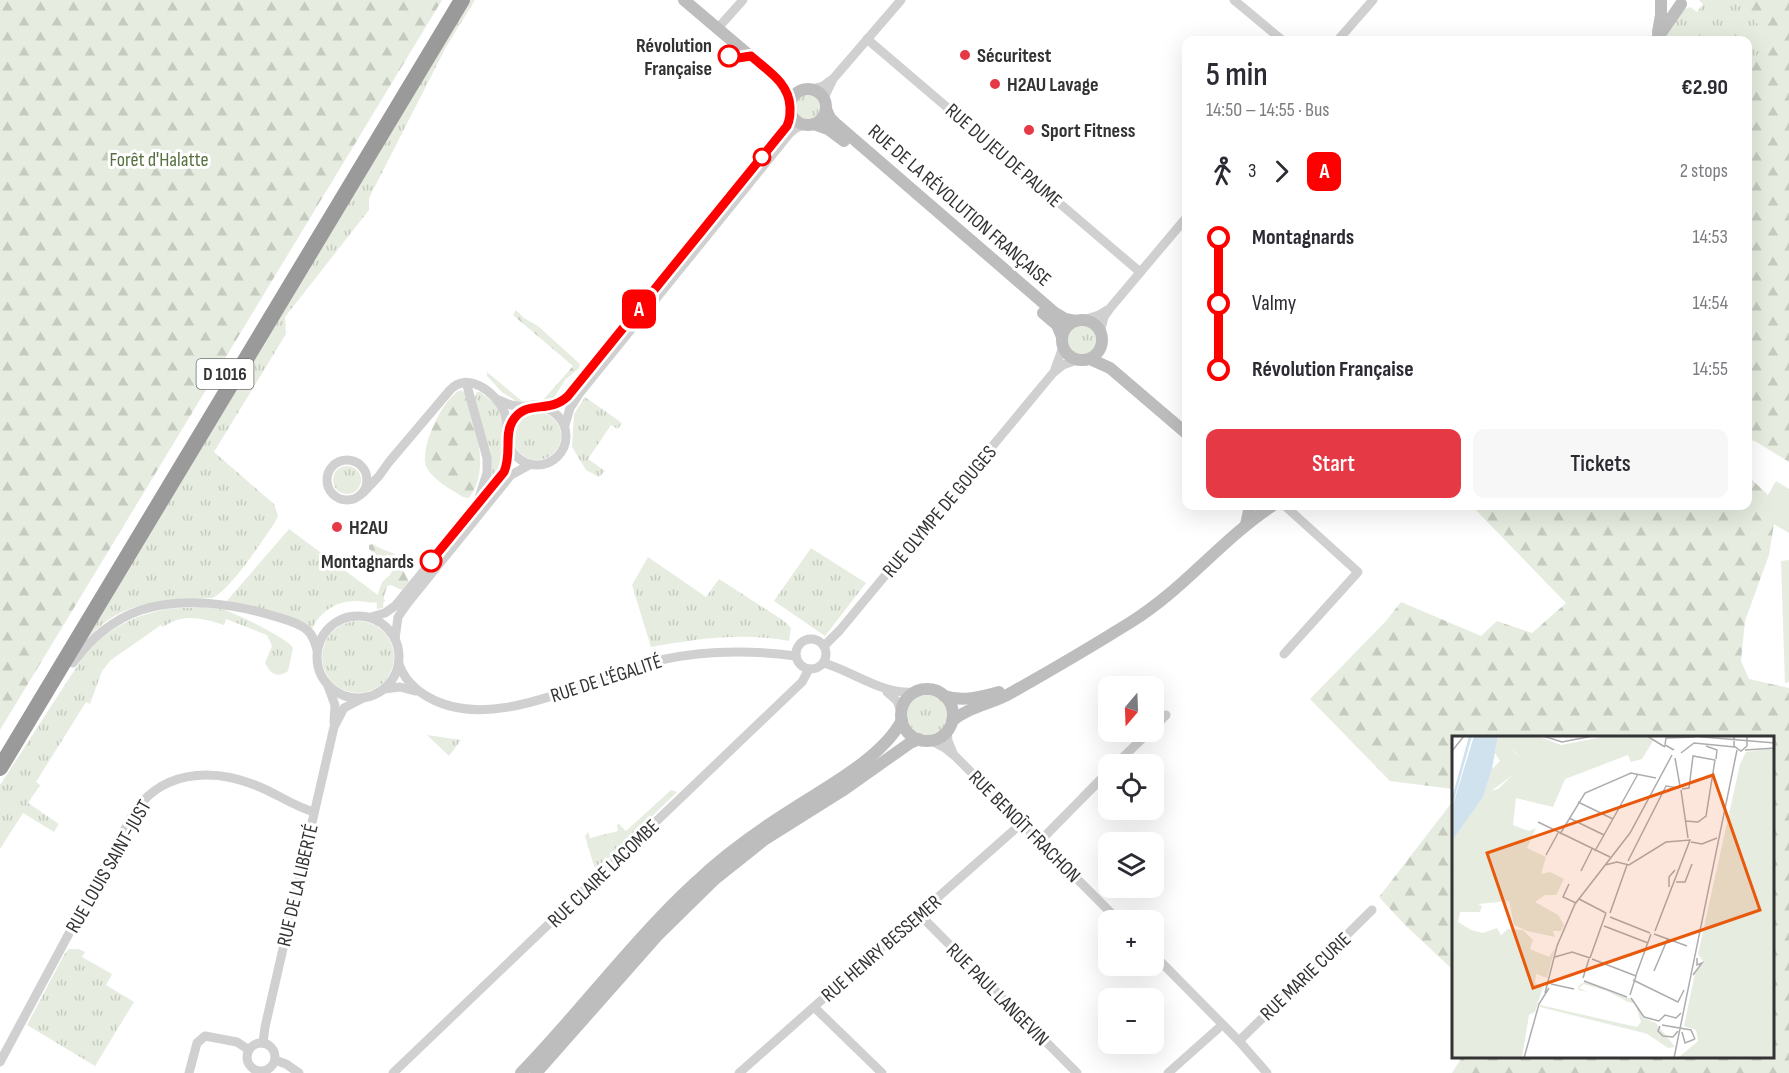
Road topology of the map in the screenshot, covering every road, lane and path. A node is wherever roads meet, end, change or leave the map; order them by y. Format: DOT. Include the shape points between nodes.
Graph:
graph roads {
  1 [pos="451,0"];
  2 [pos="462,0"];
  3 [pos="684,0"];
  4 [pos="743,0"];
  5 [pos="901,0"];
  6 [pos="1234,0"];
  7 [pos="1373,0"];
  8 [pos="1661,0"];
  9 [pos="1684,2"];
  10 [pos="718,28"];
  11 [pos="1277,36"];
  12 [pos="1342,36"];
  13 [pos="1657,36"];
  14 [pos="1659,36"];
  15 [pos="867,39"];
  16 [pos="776,78"];
  17 [pos="833,79"];
  18 [pos="808,89"];
  19 [pos="825,104"];
  20 [pos="791,108"];
  21 [pos="809,125"];
  22 [pos="1182,223"];
  23 [pos="1140,272"];
  24 [pos="1111,307"];
  25 [pos="1079,321"];
  26 [pos="1101,338"];
  27 [pos="1062,342"];
  28 [pos="1090,359"];
  29 [pos="1077,360"];
  30 [pos="1053,373"];
  31 [pos="466,382"];
  32 [pos="492,396"];
  33 [pos="529,408"];
  34 [pos="546,408"];
  35 [pos="1182,422"];
  36 [pos="565,425"];
  37 [pos="1182,430"];
  38 [pos="508,440"];
  39 [pos="389,462"];
  40 [pos="359,464"];
  41 [pos="531,464"];
  42 [pos="363,493"];
  43 [pos="477,505"];
  44 [pos="1249,510"];
  45 [pos="1267,510"];
  46 [pos="1289,510"];
  47 [pos="1246,525"];
  48 [pos="370,617"];
  49 [pos="395,639"];
  50 [pos="824,646"];
  51 [pos="317,650"];
  52 [pos="1284,654"];
  53 [pos="796,656"];
  54 [pos="73,663"];
  55 [pos="824,663"];
  56 [pos="399,664"];
  57 [pos="808,669"];
  58 [pos="1029,681"];
  59 [pos="327,684"];
  60 [pos="883,688"];
  61 [pos="382,690"];
  62 [pos="914,692"];
  63 [pos="420,693"];
  64 [pos="944,696"];
  65 [pos="364,697"];
  66 [pos="902,716"];
  67 [pos="26,724"];
  68 [pos="950,726"];
  69 [pos="334,727"];
  70 [pos="924,740"];
  71 [pos="1139,742"];
  72 [pos="0,748"];
  73 [pos="1127,754"];
  74 [pos="956,757"];
  75 [pos="0,768"];
  76 [pos="1098,782"];
  77 [pos="314,812"];
  78 [pos="1022,823"];
  79 [pos="1040,841"];
  80 [pos="1108,910"];
  81 [pos="1372,910"];
  82 [pos="919,914"];
  83 [pos="1164,965"];
  84 [pos="814,1007"];
  85 [pos="1222,1024"];
  86 [pos="1239,1041"];
  87 [pos="263,1043"];
  88 [pos="249,1050"];
  89 [pos="275,1060"];
  90 [pos="0,1062"];
  91 [pos="256,1072"];
  92 [pos="189,1073"];
  93 [pos="299,1073"];
  94 [pos="393,1073"];
  95 [pos="521,1073"];
  96 [pos="536,1073"];
  97 [pos="739,1073"];
  98 [pos="882,1073"];
  99 [pos="1077,1073"];
  100 [pos="1168,1073"];
  101 [pos="1267,1073"];
  1 -- 72 [label="highway, D 1016"];
  2 -- 67 [label="highway, D 1016"];
  3 -- 10 [label="street"];
  4 -- 10 [label="street"];
  5 -- 15 [label="street"];
  6 -- 11 [label="street"];
  7 -- 12 [label="street"];
  8 -- 9 [label="street" via="1671,5"];
  8 -- 13 [label="street"];
  9 -- 14 [label="street"];
  10 -- 16 [label="street"];
  15 -- 17 [label="street"];
  15 -- 23 [label="street, RUE DU JEU DE PAUME"];
  16 -- 18 [label="street" via="790,86"];
  16 -- 20 [label="street" via="786,90"];
  17 -- 18 [label="street"];
  17 -- 19 [label="street"];
  18 -- 19 [label="street" via="820,93"];
  18 -- 20 [label="street" via="795,94"];
  19 -- 21 [label="street" via="823,118"];
  19 -- 25 [label="street, RUE DE LA RÉVOLUTION FRANÇAISE" via="835,123 1055,313"];
  20 -- 21 [label="street" via="796,121"];
  20 -- 34 [label="street" via="788,123 778,138 568,396"];
  21 -- 27 [label="street, RUE DE LA RÉVOLUTION FRANÇAISE" via="830,130 1051,319 1059,328"];
  21 -- 36 [label="street" via="790,134 579,394"];
  22 -- 23 [label="street"];
  23 -- 24 [label="street"];
  24 -- 25 [label="street" via="1103,314"];
  24 -- 26 [label="street" via="1104,317"];
  25 -- 26 [label="street" via="1092,323"];
  25 -- 27 [label="street" via="1067,326"];
  26 -- 28 [label="street" via="1099,351"];
  26 -- 35 [label="street" via="1110,359"];
  27 -- 29 [label="street" via="1069,356"];
  27 -- 30 [label="street, RUE OLYMPE DE GOUGES"];
  28 -- 29 [label="street"];
  28 -- 37 [label="street" via="1110,368"];
  29 -- 30 [label="street, RUE OLYMPE DE GOUGES" via="1063,364"];
  30 -- 50 [label="street, RUE OLYMPE DE GOUGES"];
  31 -- 32 [label="street" via="477,384"];
  31 -- 39 [label="street" via="450,390"];
  31 -- 43 [label="street" via="487,458 487,473"];
  32 -- 33 [label="street"];
  32 -- 38 [label="street" via="504,411"];
  33 -- 34 [label="street"];
  33 -- 38 [label="street" via="513,419"];
  34 -- 36 [label="street"];
  36 -- 41 [label="street" via="566,441 559,455 546,464"];
  38 -- 41 [label="street" via="517,457"];
  38 -- 43 [label="street" via="504,472"];
  39 -- 40 [label="street" via="376,468"];
  39 -- 42 [label="street"];
  40 -- 42 [label="street" via="367,476"];
  40 -- 42 [label="street" via="350,460 339,462 330,470 328,482 332,493 342,499"];
  41 -- 49 [label="street" via="511,475 407,604 397,622"];
  43 -- 48 [label="street" via="393,609"];
  44 -- 47 [label="street"];
  45 -- 47 [label="street"];
  46 -- 52 [label="street" via="1358,572"];
  47 -- 58 [label="street" via="1143,614"];
  48 -- 49 [label="street" via="384,624"];
  48 -- 51 [label="street" via="354,615 336,621 324,632"];
  49 -- 56 [label="street"];
  50 -- 53 [label="street" via="817,640 805,641"];
  50 -- 55 [label="street"];
  51 -- 54 [label="street" via="308,631 283,619 231,607 183,604 149,608 120,619 93,639"];
  51 -- 59 [label="street" via="317,665"];
  53 -- 57 [label="street" via="800,665"];
  53 -- 63 [label="street, RUE DE L'ÉGALITÉ" via="732,651 677,656 507,707 452,706"];
  54 -- 67 [label="highway" via="51,697"];
  55 -- 57 [label="street"];
  55 -- 60 [label="street"];
  56 -- 61 [label="street"];
  56 -- 63 [label="street, RUE DE L'ÉGALITÉ" via="406,680"];
  57 -- 94 [label="street, RUE CLAIRE LACOMBE" via="802,682"];
  58 -- 64 [label="street" via="982,697"];
  58 -- 68 [label="street" via="1008,695 964,713"];
  59 -- 65 [label="street" via="346,696"];
  59 -- 69 [label="street, RUE DE LA LIBERTÉ" via="335,705"];
  60 -- 62 [label="street" via="897,693"];
  60 -- 66 [label="street" via="897,701"];
  61 -- 63 [label="street, RUE DE L'ÉGALITÉ" via="400,687"];
  61 -- 65 [label="street"];
  62 -- 64 [label="street" via="931,690"];
  62 -- 66 [label="street" via="906,700"];
  64 -- 68 [label="street" via="951,706"];
  65 -- 69 [label="street, RUE DE LA LIBERTÉ" via="344,708"];
  66 -- 70 [label="street" via="909,733"];
  66 -- 95 [label="street" via="886,741 856,768 754,834 698,879"];
  67 -- 75 [label="highway, D 1016"];
  68 -- 70 [label="street" via="939,738"];
  68 -- 74 [label="street, RUE BENOÎT FRACHON" via="949,745"];
  69 -- 77 [label="street, RUE DE LA LIBERTÉ"];
  70 -- 74 [label="street, RUE BENOÎT FRACHON"];
  70 -- 96 [label="street" via="910,743 765,840 708,885 657,936"];
  71 -- 73 [label="street"];
  74 -- 78 [label="street, RUE BENOÎT FRACHON"];
  76 -- 79 [label="street"];
  77 -- 87 [label="street, RUE DE LA LIBERTÉ"];
  77 -- 90 [label="street, RUE LOUIS SAINT-JUST" via="258,786 222,777 177,779 153,791 132,816"];
  78 -- 79 [label="street, RUE BENOÎT FRACHON"];
  78 -- 82 [label="street, RUE HENRY BESSEMER"];
  79 -- 80 [label="street, RUE BENOÎT FRACHON"];
  81 -- 86 [label="street, RUE MARIE CURIE"];
  82 -- 84 [label="street, RUE HENRY BESSEMER"];
  82 -- 99 [label="street, RUE PAUL LANGEVIN"];
  83 -- 85 [label="street"];
  84 -- 97 [label="street, RUE HENRY BESSEMER"];
  84 -- 98 [label="street"];
  85 -- 86 [label="street"];
  85 -- 100 [label="street"];
  86 -- 101 [label="street"];
  87 -- 88 [label="street"];
  87 -- 89 [label="street" via="273,1050"];
  88 -- 91 [label="street" via="248,1062"];
  88 -- 92 [label="street" via="237,1042 205,1036 196,1044"];
  89 -- 91 [label="street" via="267,1070"];
  89 -- 93 [label="street"];
}
